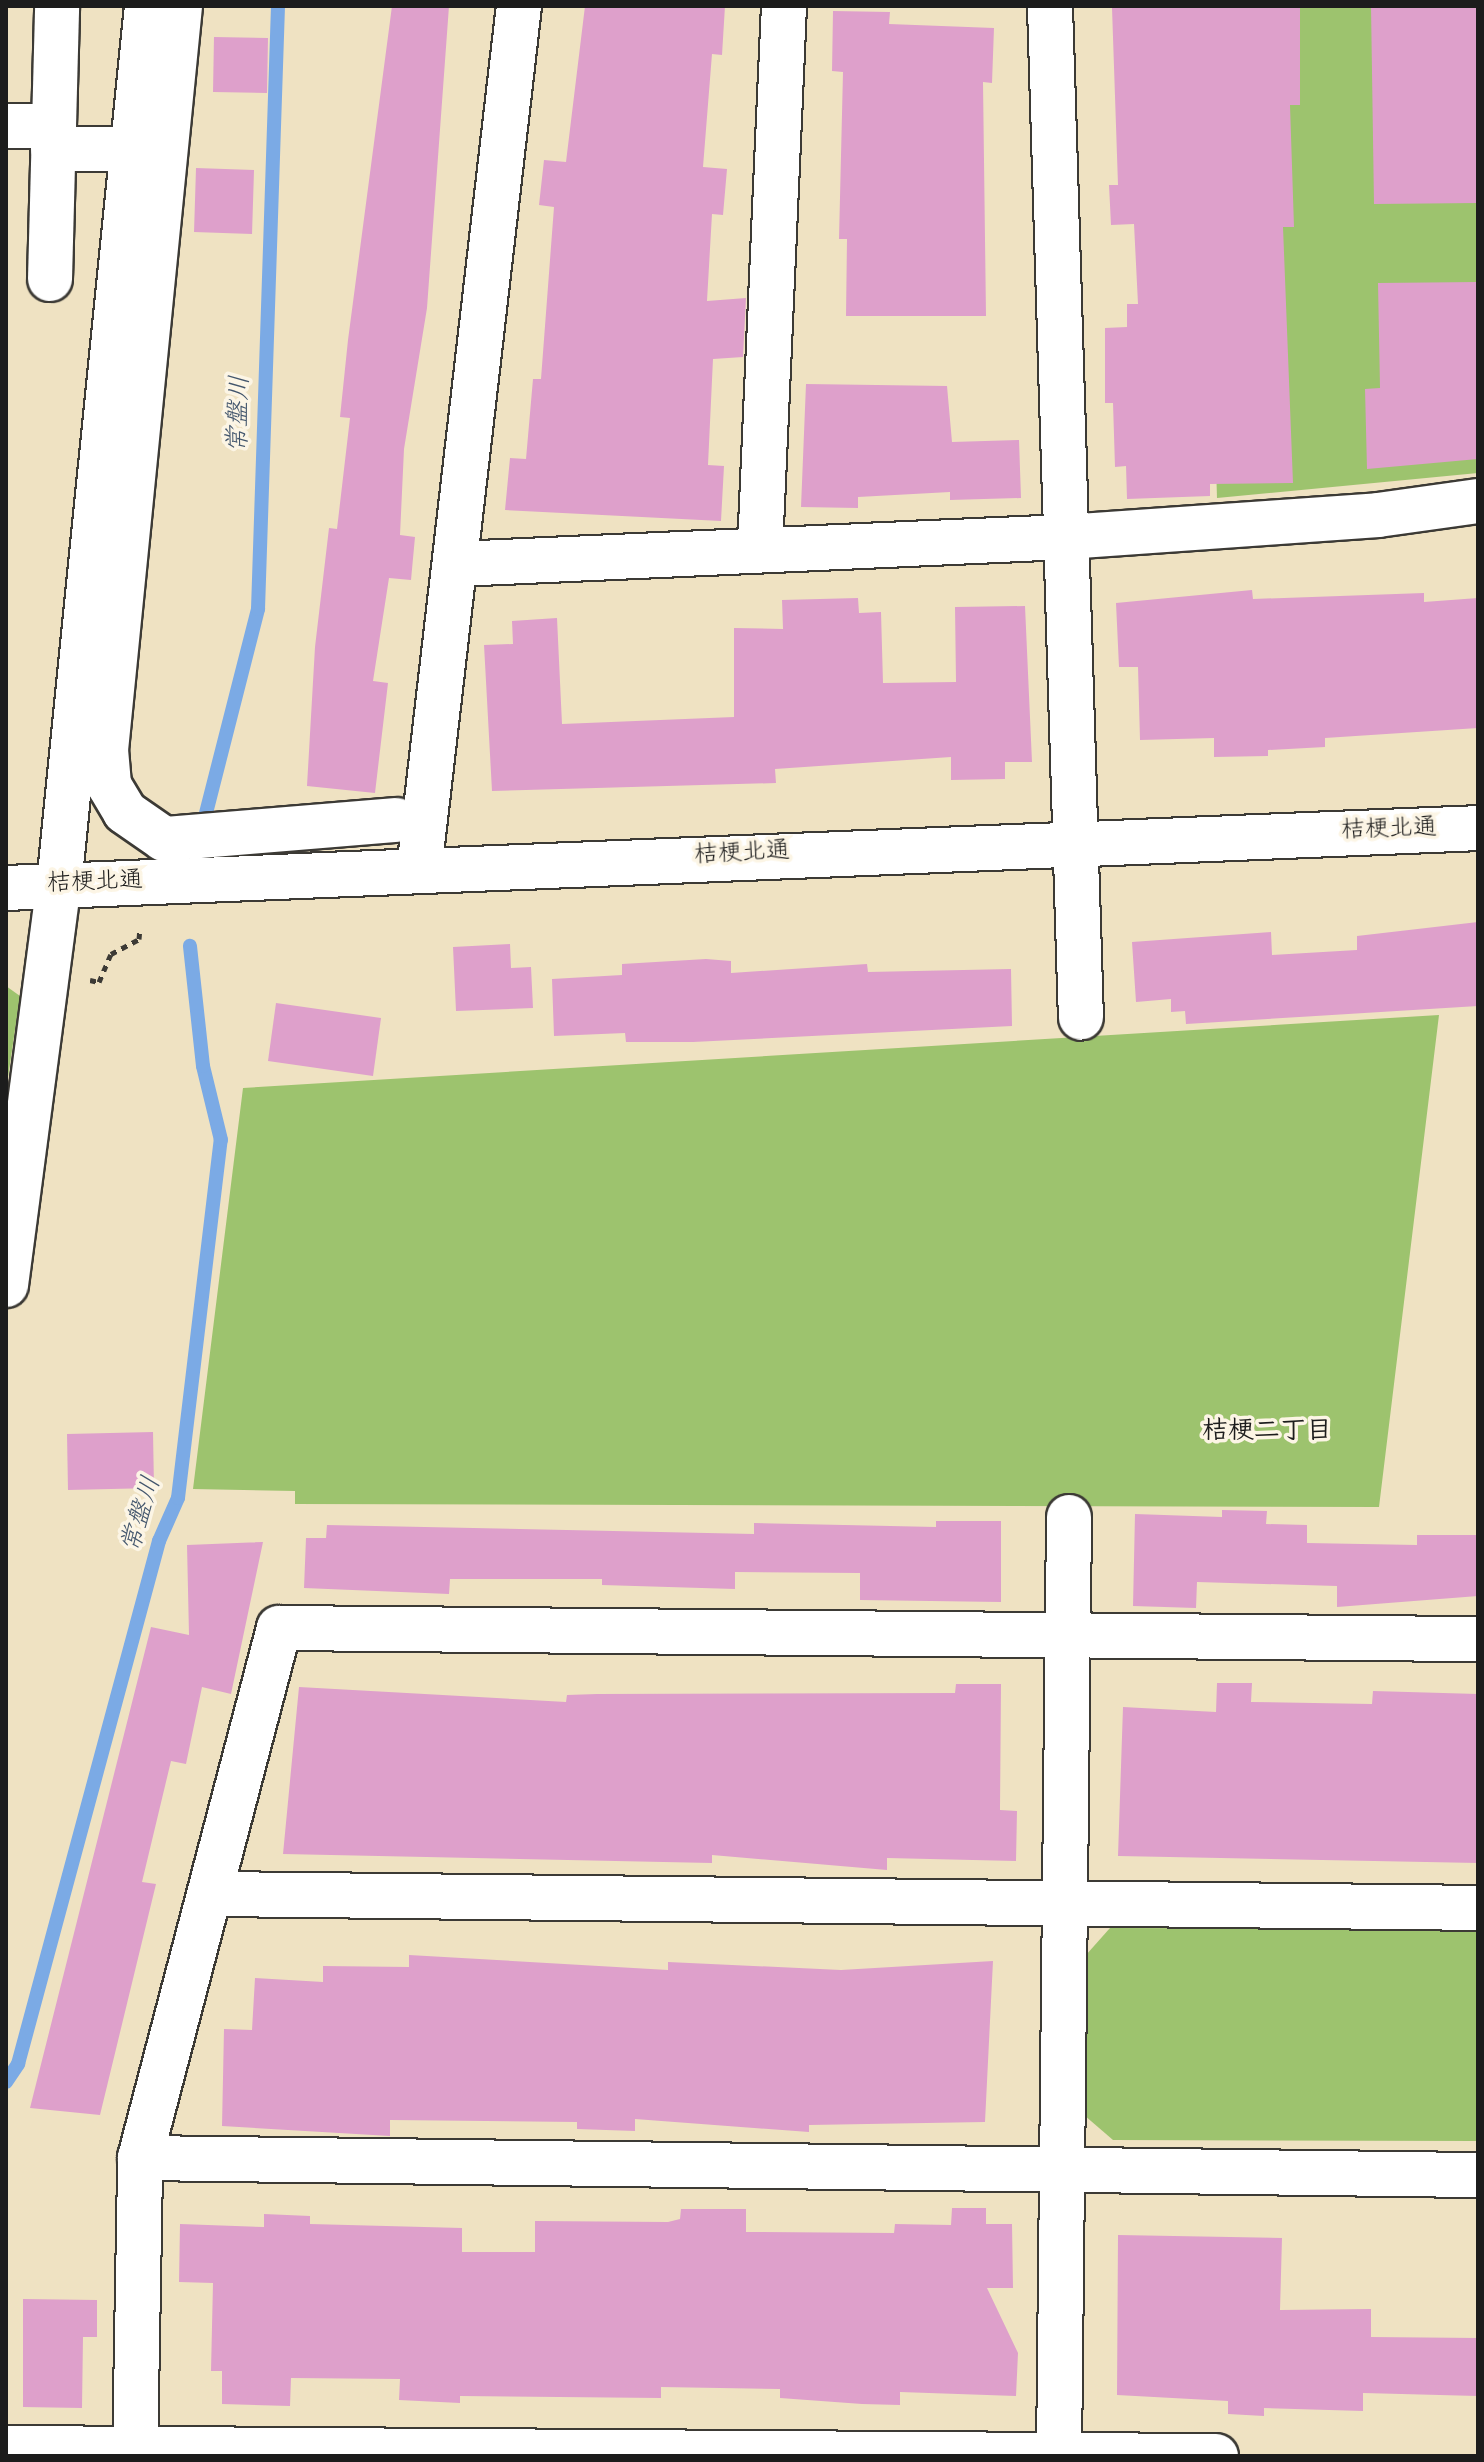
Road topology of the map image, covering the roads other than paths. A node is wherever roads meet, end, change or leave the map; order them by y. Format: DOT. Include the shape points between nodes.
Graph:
graph roads {
  1 [pos="57,6"];
  2 [pos="147,6"];
  3 [pos="180,6"];
  4 [pos="519,6"];
  5 [pos="784,6"];
  6 [pos="1050,6"];
  7 [pos="6,126"];
  8 [pos="54,137"];
  9 [pos="133,149"];
  10 [pos="50,279"];
  11 [pos="1478,501"];
  12 [pos="1066,537"];
  13 [pos="760,549"];
  14 [pos="457,564"];
  15 [pos="396,820"];
  16 [pos="1478,828"];
  17 [pos="1075,839"];
  18 [pos="419,870"];
  19 [pos="59,885"];
  20 [pos="6,888"];
  21 [pos="1081,1018"];
  22 [pos="6,1285"];
  23 [pos="1069,1517"];
  24 [pos="1066,1639"];
  25 [pos="1478,1639"];
  26 [pos="213,1894"];
  27 [pos="1066,1903"];
  28 [pos="1478,1908"];
  29 [pos="140,2158"];
  30 [pos="1062,2170"];
  31 [pos="1478,2175"];
  32 [pos="6,2448"];
  33 [pos="135,2452"];
  34 [pos="1059,2455"];
  35 [pos="1216,2456"];
  1 -- 8 [label="street"];
  2 -- 9 [label="street"];
  3 -- 15 [label="street" via="106,750 109,785 125,812 164,839"];
  4 -- 14 [label="street"];
  5 -- 13 [label="street"];
  6 -- 12 [label="street"];
  7 -- 8 [label="street"];
  8 -- 9 [label="street"];
  8 -- 10 [label="street"];
  9 -- 19 [label="street"];
  11 -- 12 [label="street" via="1378,515"];
  12 -- 13 [label="street"];
  12 -- 17 [label="street"];
  13 -- 14 [label="street"];
  14 -- 18 [label="street"];
  16 -- 17 [label="street, 桔梗北通"];
  17 -- 18 [label="street, 桔梗北通"];
  17 -- 21 [label="street"];
  18 -- 19 [label="street, 桔梗北通"];
  19 -- 20 [label="street, 桔梗北通"];
  19 -- 22 [label="street"];
  23 -- 24 [label="street"];
  24 -- 25 [label="street"];
  24 -- 26 [label="street" via="279,1628"];
  24 -- 27 [label="street"];
  26 -- 27 [label="street"];
  26 -- 29 [label="street"];
  27 -- 28 [label="street"];
  27 -- 30 [label="street"];
  29 -- 30 [label="street"];
  29 -- 33 [label="street"];
  30 -- 31 [label="street"];
  30 -- 34 [label="street"];
  32 -- 33 [label="street"];
  33 -- 34 [label="street"];
  34 -- 35 [label="street"];
}
